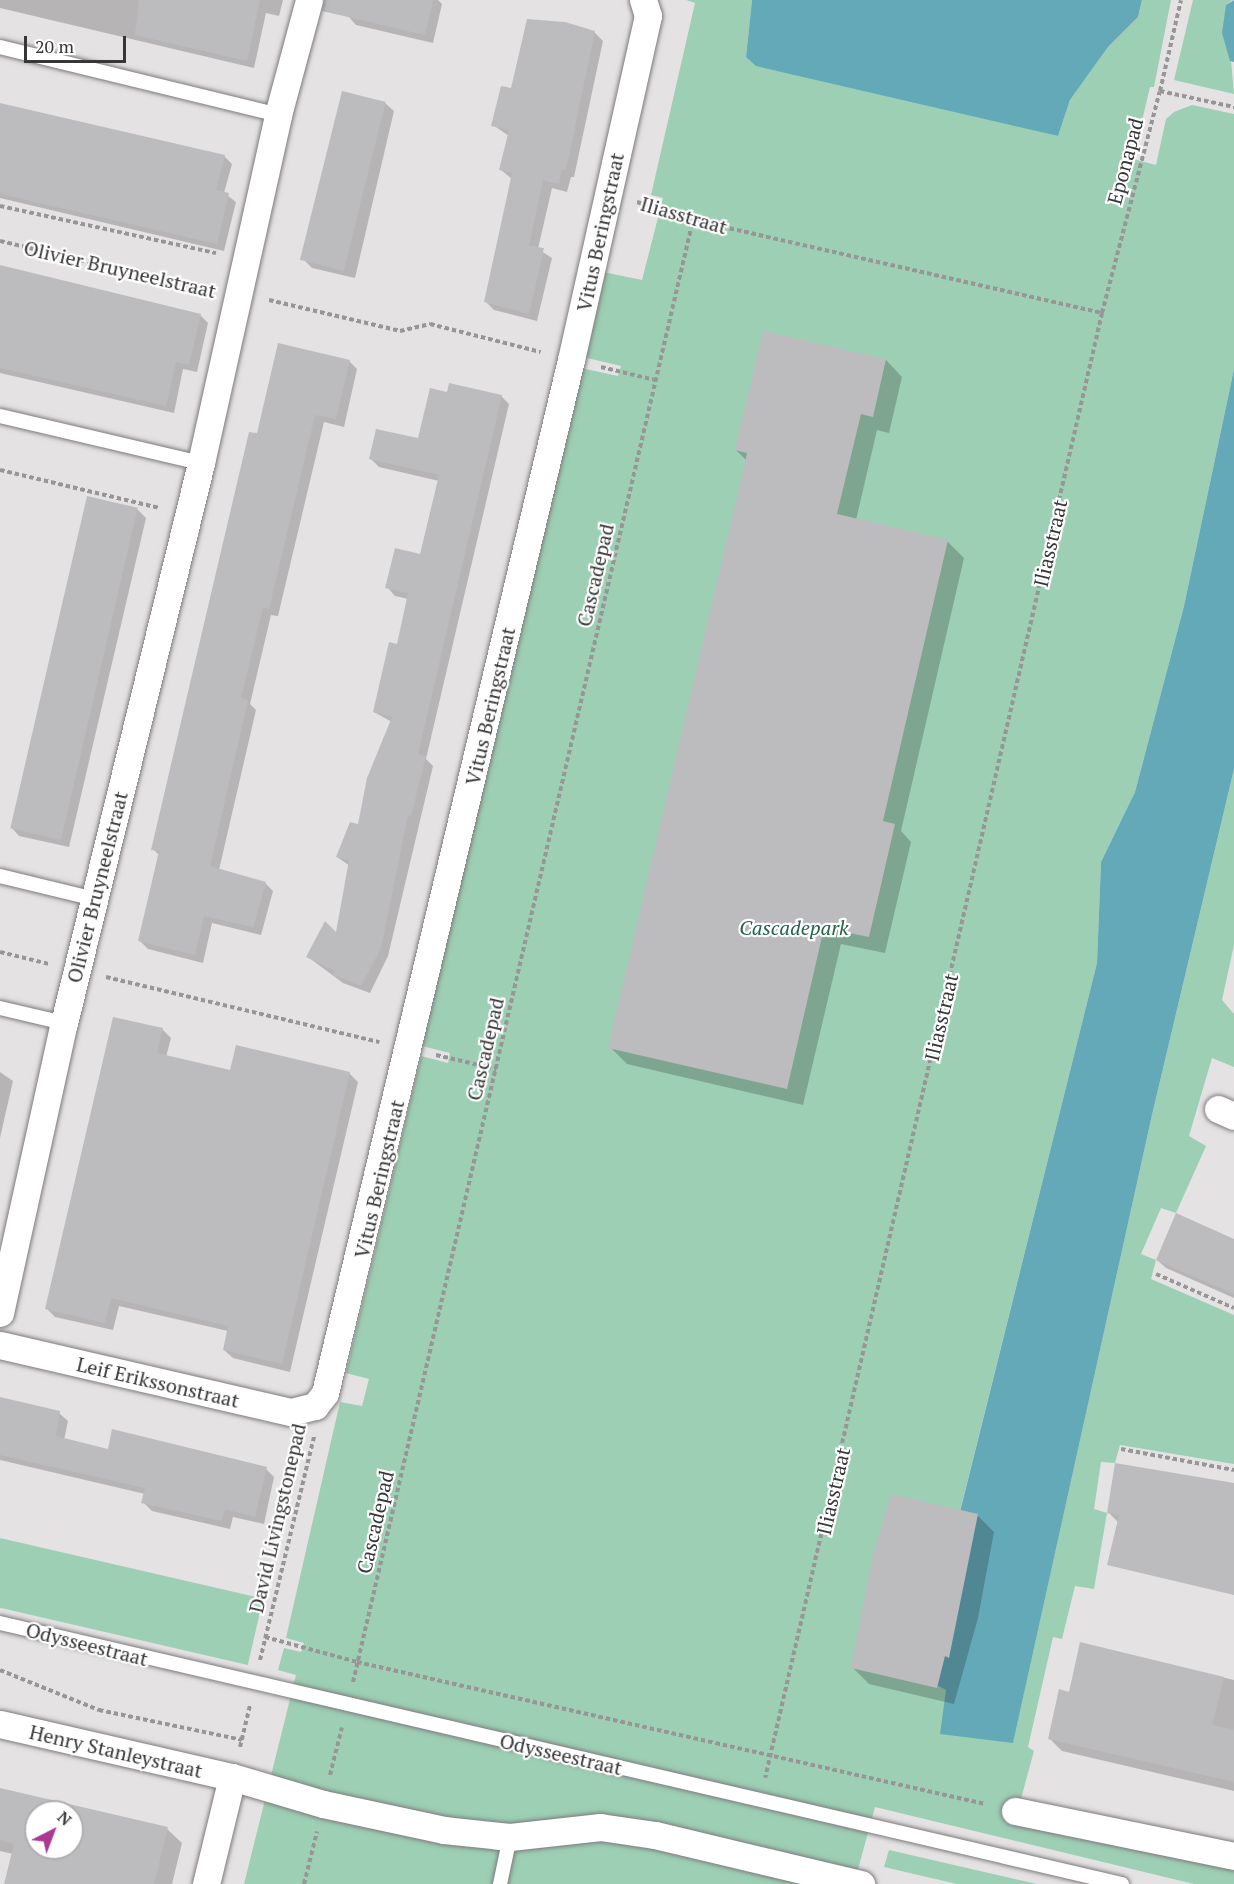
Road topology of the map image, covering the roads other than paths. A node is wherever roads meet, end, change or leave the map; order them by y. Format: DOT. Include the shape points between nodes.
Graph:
graph roads {
  1 [pos="309,0"];
  2 [pos="644,0"];
  3 [pos="0,47"];
  4 [pos="278,116"];
  5 [pos="0,416"];
  6 [pos="201,463"];
  7 [pos="0,876"];
  8 [pos="94,899"];
  9 [pos="0,1008"];
  10 [pos="64,1023"];
  11 [pos="0,1313"];
  12 [pos="0,1345"];
  13 [pos="315,1406"];
  14 [pos="0,1623"];
  15 [pos="0,1724"];
  16 [pos="231,1777"];
  17 [pos="1015,1811"];
  18 [pos="510,1837"];
  19 [pos="1234,1856"];
  20 [pos="206,1884"];
  21 [pos="500,1884"];
  22 [pos="861,1884"];
  23 [pos="1122,1884"];
  1 -- 4 [label="street, Olivier Bruyneelstraat"];
  2 -- 13 [label="street, Vitus Beringstraat" via="648,16 572,360 332,1378"];
  3 -- 4 [label="lane"];
  4 -- 6 [label="street, Olivier Bruyneelstraat"];
  5 -- 6 [label="lane"];
  6 -- 8 [label="street, Olivier Bruyneelstraat"];
  7 -- 8 [label="lane"];
  8 -- 10 [label="street, Olivier Bruyneelstraat"];
  9 -- 10 [label="lane"];
  10 -- 11 [label="street, Olivier Bruyneelstraat"];
  12 -- 13 [label="street, Leif Erikssonstraat" via="291,1412"];
  14 -- 23 [label="lane, Odysseestraat"];
  15 -- 16 [label="street, Henry Stanleystraat"];
  16 -- 18 [label="street" via="323,1804 444,1830"];
  16 -- 20 [label="street"];
  17 -- 19 [label="street"];
  18 -- 21 [label="lane"];
  18 -- 22 [label="street" via="600,1827 655,1835"];
}
